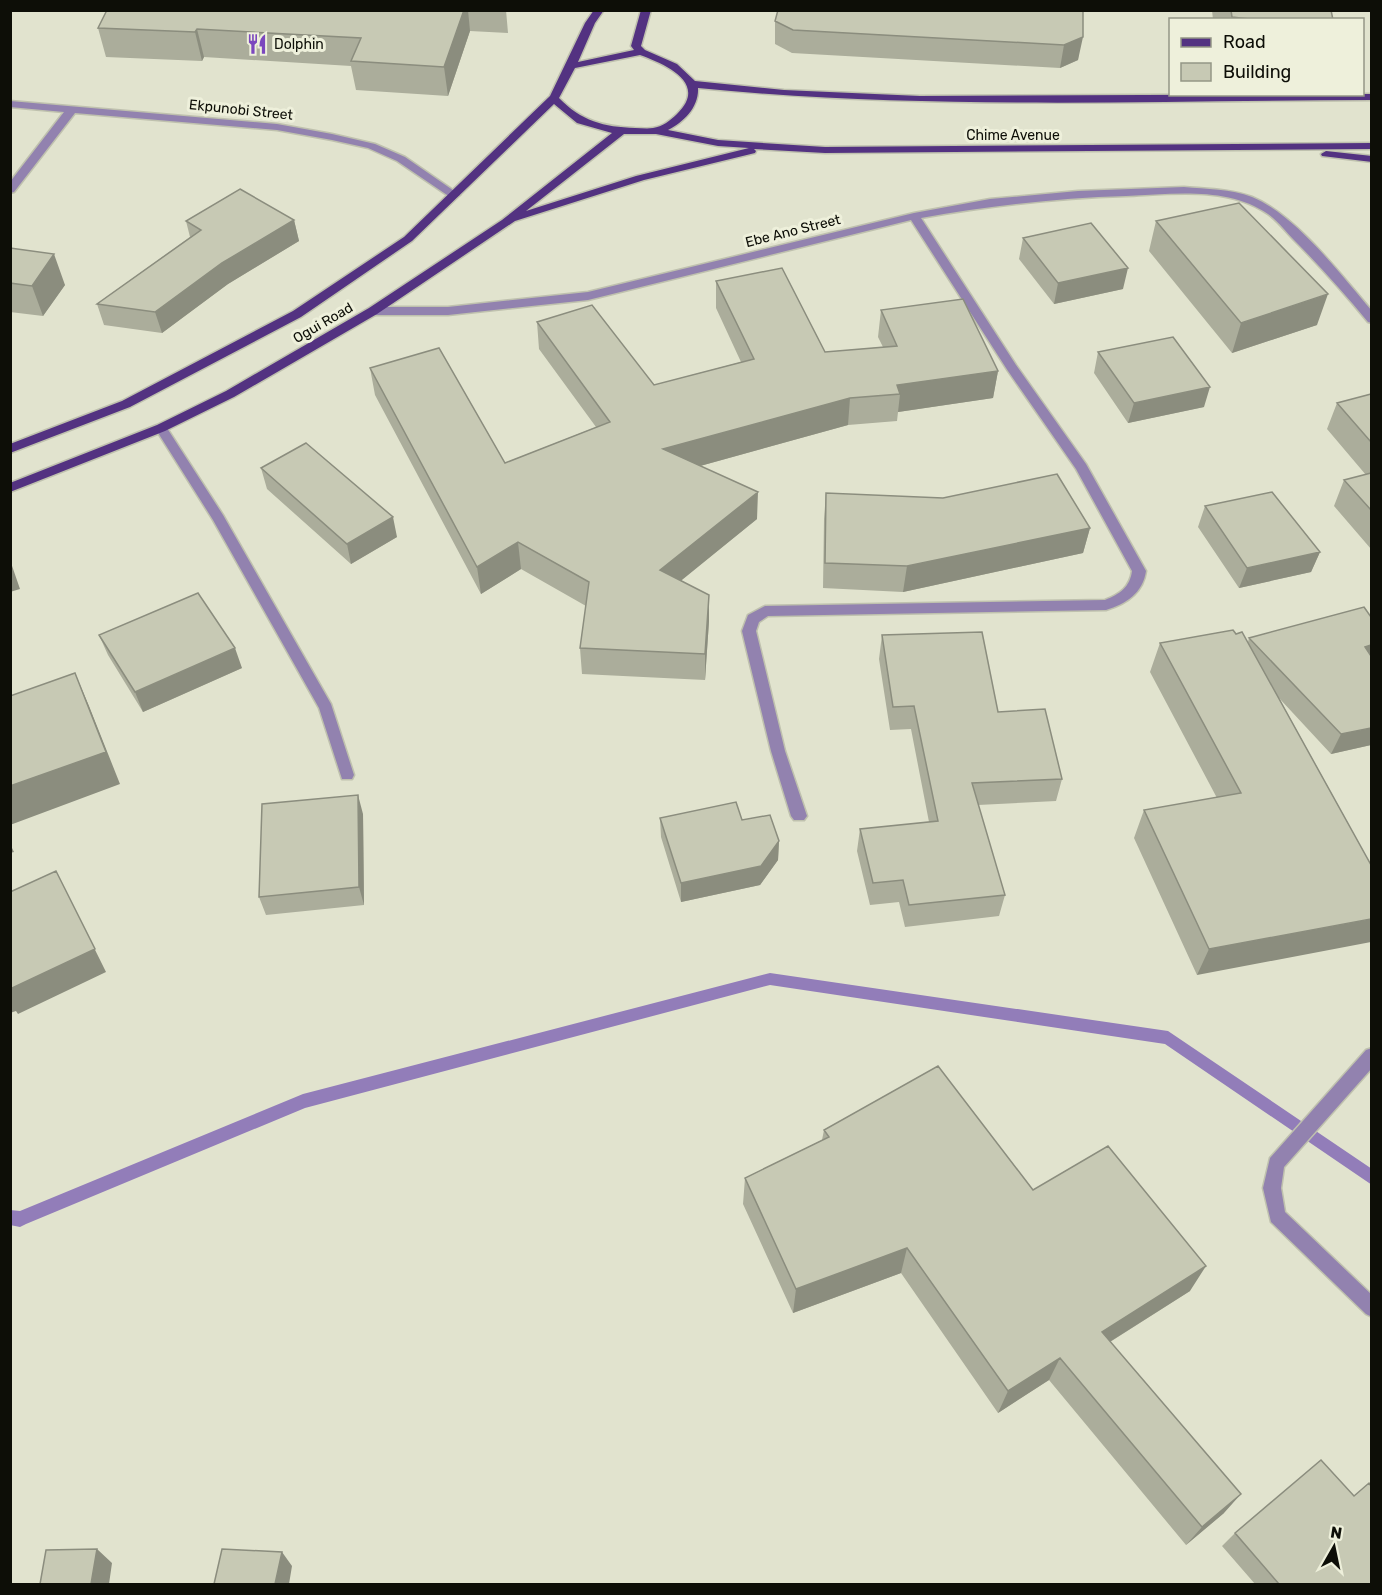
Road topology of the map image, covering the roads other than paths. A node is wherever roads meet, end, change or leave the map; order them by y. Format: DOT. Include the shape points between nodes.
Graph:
graph roads {
  1 [pos="599,10"];
  2 [pos="646,10"];
  3 [pos="641,52"];
  4 [pos="571,66"];
  5 [pos="692,84"];
  6 [pos="1371,97"];
  7 [pos="554,98"];
  8 [pos="10,104"];
  9 [pos="72,109"];
  10 [pos="621,131"];
  11 [pos="657,131"];
  12 [pos="1371,146"];
  13 [pos="1261,147"];
  14 [pos="762,148"];
  15 [pos="1371,159"];
  16 [pos="10,190"];
  17 [pos="454,195"];
  18 [pos="914,216"];
  19 [pos="506,222"];
  20 [pos="373,311"];
  21 [pos="1371,319"];
  22 [pos="161,429"];
  23 [pos="10,449"];
  24 [pos="10,488"];
  25 [pos="347,775"];
  26 [pos="799,816"];
  27 [pos="1371,1054"];
  28 [pos="1371,1308"];
  1 -- 4 [label="main road"];
  2 -- 3 [label="main road" via="636,46"];
  3 -- 4 [label="main road"];
  3 -- 5 [label="main road" via="670,64"];
  4 -- 7 [label="main road, Ogui Road"];
  5 -- 6 [label="main road" via="920,99"];
  5 -- 11 [label="main road" via="692,104 679,120"];
  7 -- 10 [label="main road, Chime Avenue" via="575,119"];
  7 -- 17 [label="main road, Ogui Road"];
  8 -- 9 [label="street, Ekpunobi Street"];
  9 -- 16 [label="street"];
  9 -- 17 [label="street, Ekpunobi Street" via="277,127 332,137 371,146 401,159"];
  10 -- 11 [label="main road, Chime Avenue"];
  10 -- 19 [label="main road, Ogui Road"];
  11 -- 14 [label="main road, Chime Avenue"];
  12 -- 13 [label="main road, Chime Avenue"];
  13 -- 14 [label="main road, Chime Avenue"];
  13 -- 15 [label="main road"];
  14 -- 19 [label="main road" via="640,178"];
  17 -- 23 [label="main road, Ogui Road" via="408,238 297,314 126,404"];
  18 -- 20 [label="street, Ebe Ano Street" via="588,296 448,311"];
  18 -- 21 [label="street, Ebe Ano Street" via="990,202 1077,194 1184,190 1248,199 1273,212 1327,266"];
  18 -- 26 [label="street" via="1012,368 1082,467 1138,571 1138,580 1122,600 1106,605 765,611 753,619 749,631 778,751"];
  19 -- 20 [label="main road, Ogui Road"];
  20 -- 22 [label="main road, Ogui Road"];
  22 -- 24 [label="main road, Ogui Road"];
  22 -- 25 [label="street" via="218,518 326,708"];
  27 -- 28 [label="street" via="1276,1164 1272,1188 1277,1216"];
}
